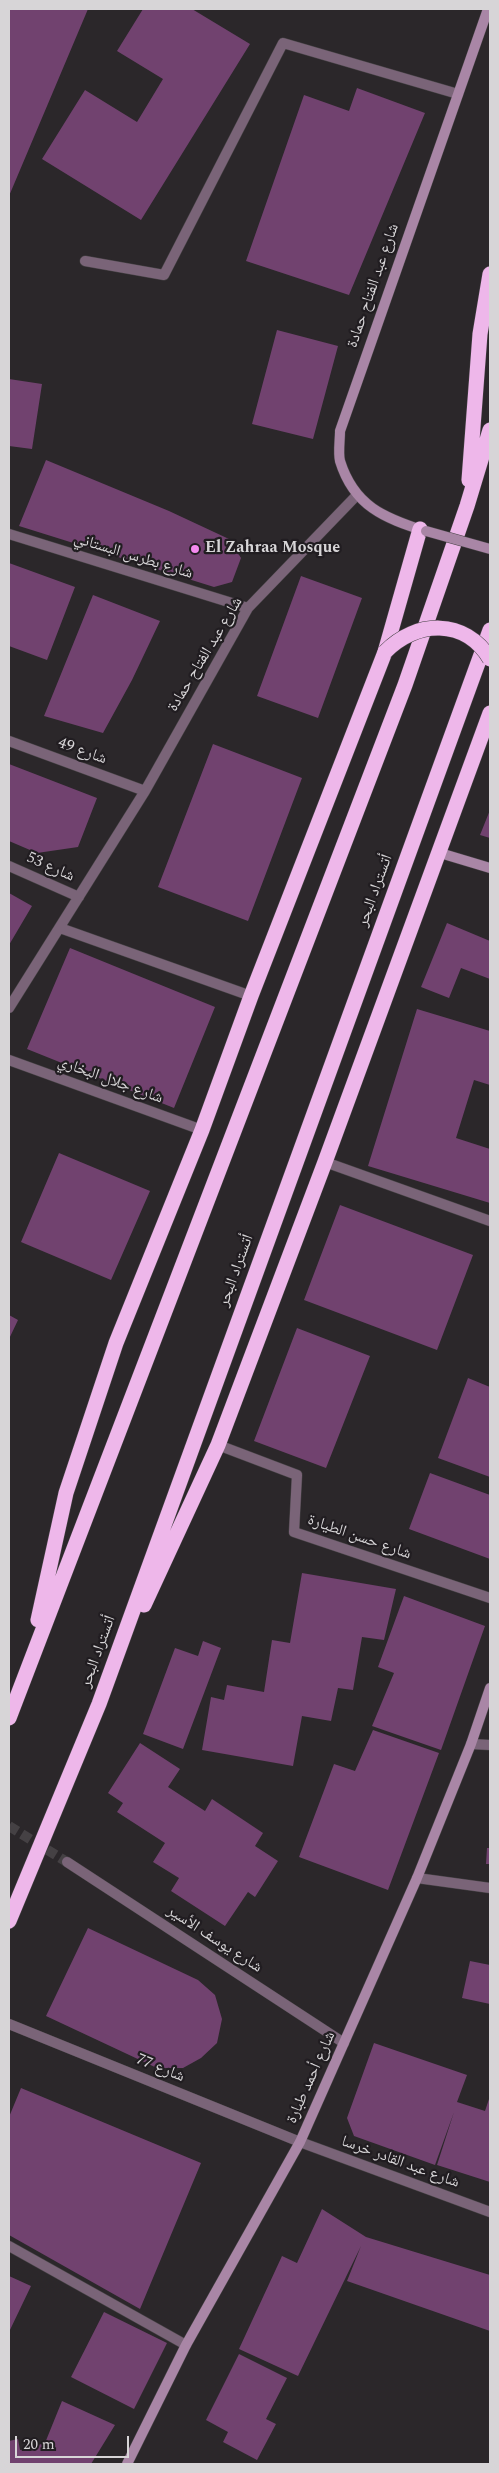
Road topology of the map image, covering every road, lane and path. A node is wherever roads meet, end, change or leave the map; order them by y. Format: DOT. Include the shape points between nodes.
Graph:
graph roads {
  1 [pos="488,9"];
  2 [pos="458,94"];
  3 [pos="85,261"];
  4 [pos="490,274"];
  5 [pos="490,430"];
  6 [pos="356,496"];
  7 [pos="467,506"];
  8 [pos="423,530"];
  9 [pos="9,534"];
  10 [pos="490,549"];
  11 [pos="248,608"];
  12 [pos="490,630"];
  13 [pos="385,652"];
  14 [pos="490,659"];
  15 [pos="490,713"];
  16 [pos="9,741"];
  17 [pos="146,790"];
  18 [pos="440,854"];
  19 [pos="9,866"];
  20 [pos="490,868"];
  21 [pos="79,898"];
  22 [pos="60,928"];
  23 [pos="251,996"];
  24 [pos="9,1008"];
  25 [pos="9,1060"];
  26 [pos="202,1130"];
  27 [pos="325,1162"];
  28 [pos="490,1221"];
  29 [pos="218,1445"];
  30 [pos="490,1598"];
  31 [pos="26,1673"];
  32 [pos="490,1688"];
  33 [pos="99,1704"];
  34 [pos="9,1718"];
  35 [pos="471,1744"];
  36 [pos="490,1745"];
  37 [pos="67,1862"];
  38 [pos="417,1878"];
  39 [pos="490,1888"];
  40 [pos="9,1921"];
  41 [pos="9,2024"];
  42 [pos="344,2043"];
  43 [pos="300,2142"];
  44 [pos="490,2212"];
  45 [pos="9,2246"];
  46 [pos="186,2345"];
  47 [pos="127,2464"];
  1 -- 2 [label="street, شارع عبد الفتاح حمادة"];
  2 -- 3 [label="street" via="284,43 164,275"];
  2 -- 6 [label="street, شارع عبد الفتاح حمادة" via="340,431 340,460"];
  4 -- 7 [label="highway" via="480,334"];
  5 -- 7 [label="highway"];
  6 -- 8 [label="street" via="384,517"];
  6 -- 11 [label="street, شارع عبد الفتاح حمادة"];
  7 -- 31 [label="highway" via="405,685"];
  8 -- 10 [label="street, bridge"];
  8 -- 13 [label="highway"];
  9 -- 11 [label="street, شارع بطرس البستاني"];
  11 -- 17 [label="street, شارع عبد الفتاح حمادة"];
  12 -- 33 [label="highway, أتستراد البحر"];
  13 -- 14 [label="highway, bridge" via="408,633 437,628 464,634"];
  13 -- 23 [label="highway"];
  15 -- 18 [label="highway"];
  16 -- 17 [label="street, شارع 49"];
  17 -- 21 [label="street, شارع عبد الفتاح حمادة"];
  18 -- 20 [label="street"];
  18 -- 27 [label="highway"];
  19 -- 21 [label="street, شارع 53"];
  21 -- 22 [label="street, شارع عبد الفتاح حمادة"];
  22 -- 23 [label="street"];
  22 -- 24 [label="street, شارع عبد الفتاح حمادة"];
  23 -- 26 [label="highway"];
  25 -- 26 [label="street, شارع جلال البخاري"];
  26 -- 31 [label="highway" via="116,1343 66,1493"];
  27 -- 28 [label="street"];
  27 -- 29 [label="highway"];
  29 -- 30 [label="street, شارع حسن الطيارة" via="297,1474 294,1532"];
  29 -- 33 [label="highway"];
  31 -- 34 [label="highway"];
  32 -- 35 [label="street, شارع أحمد طبارة"];
  33 -- 40 [label="highway, أتستراد البحر"];
  35 -- 36 [label="street"];
  35 -- 38 [label="street, شارع أحمد طبارة"];
  37 -- 42 [label="street, شارع يوسف الأسير"];
  38 -- 39 [label="street"];
  38 -- 42 [label="street, شارع أحمد طبارة"];
  41 -- 43 [label="street, شارع 77"];
  42 -- 43 [label="street, شارع أحمد طبارة"];
  43 -- 44 [label="street, شارع عبد القادر خرسا"];
  43 -- 46 [label="street, شارع أحمد طبارة"];
  45 -- 46 [label="street"];
  46 -- 47 [label="street, شارع أحمد طبارة"];
}
